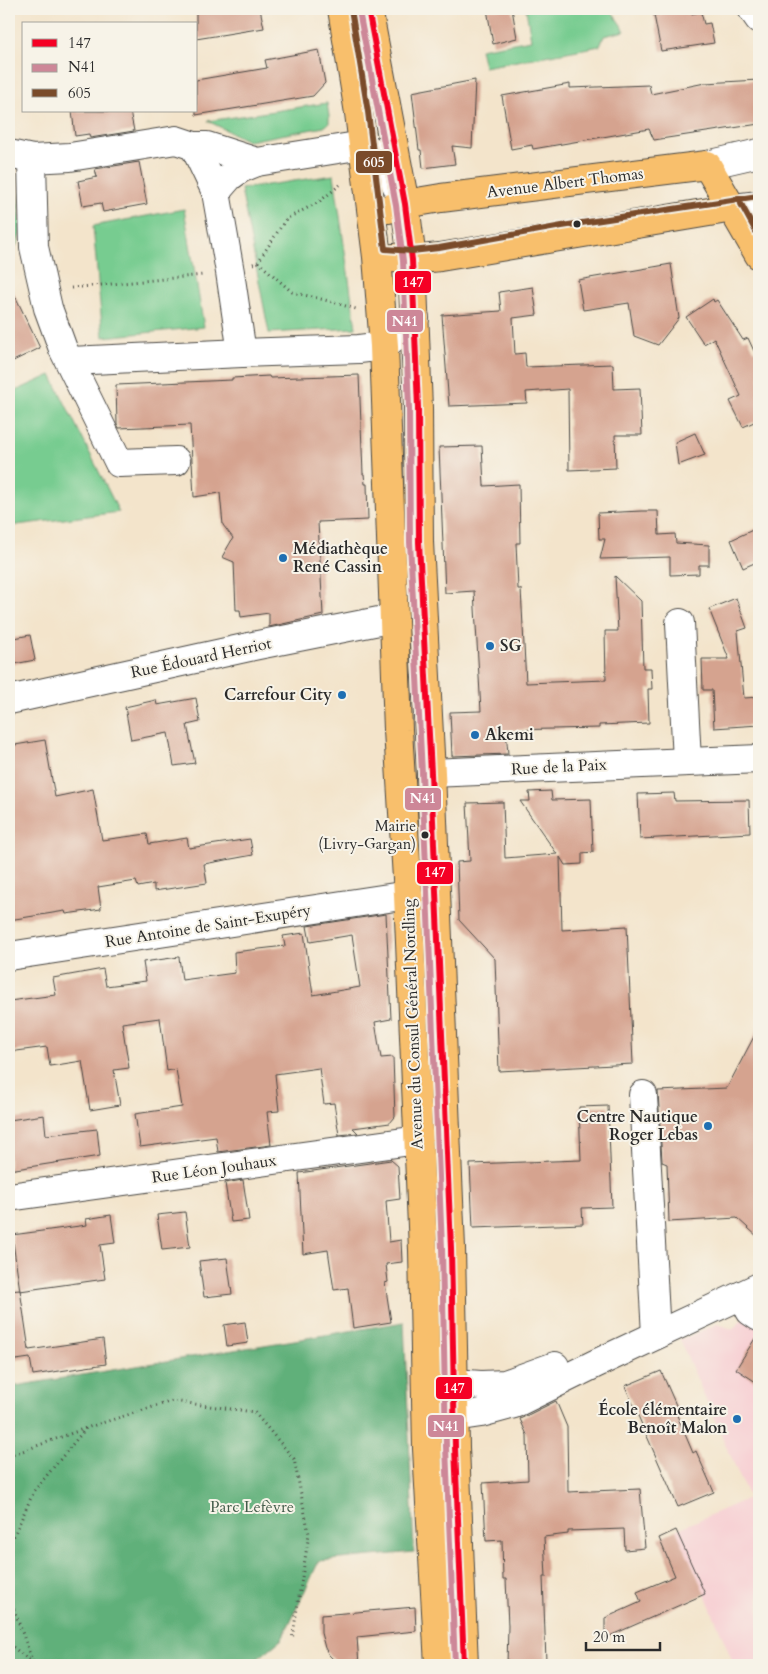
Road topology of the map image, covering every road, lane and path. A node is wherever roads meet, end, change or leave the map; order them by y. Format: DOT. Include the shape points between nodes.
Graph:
graph roads {
  1 [pos="342,9"];
  2 [pos="368,9"];
  3 [pos="752,9"];
  4 [pos="759,19"];
  5 [pos="194,146"];
  6 [pos="759,152"];
  7 [pos="363,155"];
  8 [pos="20,156"];
  9 [pos="257,162"];
  10 [pos="707,165"];
  11 [pos="216,192"];
  12 [pos="405,204"];
  13 [pos="759,205"];
  14 [pos="733,208"];
  15 [pos="371,215"];
  16 [pos="759,254"];
  17 [pos="377,257"];
  18 [pos="412,260"];
  19 [pos="258,262"];
  20 [pos="230,272"];
  21 [pos="44,291"];
  22 [pos="382,318"];
  23 [pos="415,318"];
  24 [pos="384,346"];
  25 [pos="242,352"];
  26 [pos="70,361"];
  27 [pos="176,461"];
  28 [pos="394,618"];
  29 [pos="680,623"];
  30 [pos="9,700"];
  31 [pos="759,759"];
  32 [pos="687,761"];
  33 [pos="431,773"];
  34 [pos="408,895"];
  35 [pos="9,956"];
  36 [pos="643,1095"];
  37 [pos="418,1140"];
  38 [pos="9,1197"];
  39 [pos="751,1291"];
  40 [pos="759,1317"];
  41 [pos="656,1336"];
  42 [pos="595,1364"];
  43 [pos="454,1383"];
  44 [pos="454,1418"];
  45 [pos="86,1428"];
  46 [pos="9,1456"];
  47 [pos="292,1640"];
  48 [pos="9,1644"];
  49 [pos="35,1664"];
  50 [pos="26,1665"];
  51 [pos="440,1665"];
  52 [pos="464,1665"];
  1 -- 7 [label="main road, Avenue du Consul Général Nordling"];
  2 -- 12 [label="main road, Avenue du Consul Général Nordling"];
  3 -- 4 [label="street"];
  5 -- 8 [label="street" via="176,140 70,157"];
  5 -- 9 [label="street" via="207,146"];
  5 -- 11 [label="street"];
  6 -- 10 [label="street, Avenue Albert Thomas"];
  7 -- 9 [label="street"];
  7 -- 12 [label="street" via="386,162"];
  7 -- 15 [label="main road, Avenue du Consul Général Nordling"];
  7 -- 19 [label="path" via="319,202 286,219"];
  8 -- 21 [label="street"];
  9 -- 11 [label="street" via="229,177"];
  10 -- 12 [label="main road, Avenue Albert Thomas"];
  10 -- 14 [label="main road"];
  11 -- 20 [label="street"];
  12 -- 15 [label="main road, Avenue Albert Thomas"];
  12 -- 18 [label="main road, Avenue du Consul Général Nordling"];
  13 -- 14 [label="street"];
  14 -- 16 [label="main road"];
  14 -- 18 [label="main road"];
  15 -- 17 [label="main road, Avenue du Consul Général Nordling"];
  17 -- 18 [label="main road"];
  17 -- 22 [label="main road, Avenue du Consul Général Nordling"];
  18 -- 23 [label="main road, Avenue du Consul Général Nordling"];
  19 -- 20 [label="path"];
  19 -- 22 [label="path" via="292,292"];
  20 -- 21 [label="path"];
  20 -- 25 [label="street"];
  21 -- 26 [label="street"];
  22 -- 24 [label="main road, Avenue du Consul Général Nordling"];
  23 -- 24 [label="street"];
  23 -- 33 [label="main road, Avenue du Consul Général Nordling" via="419,542"];
  24 -- 25 [label="street"];
  24 -- 28 [label="main road, Avenue du Consul Général Nordling"];
  25 -- 26 [label="street"];
  26 -- 27 [label="street" via="119,463"];
  28 -- 30 [label="street, Rue Édouard Herriot"];
  28 -- 34 [label="main road, Avenue du Consul Général Nordling"];
  29 -- 32 [label="street"];
  31 -- 32 [label="street, Rue de la Paix"];
  32 -- 33 [label="street, Rue de la Paix"];
  33 -- 43 [label="main road, Avenue du Consul Général Nordling"];
  34 -- 35 [label="street, Rue Antoine de Saint-Exupéry"];
  34 -- 37 [label="main road, Avenue du Consul Général Nordling"];
  36 -- 41 [label="street"];
  37 -- 38 [label="street, Rue Léon Jouhaux"];
  37 -- 51 [label="main road, Avenue du Consul Général Nordling" via="427,1449"];
  39 -- 40 [label="street" via="750,1311"];
  39 -- 41 [label="street"];
  41 -- 42 [label="street"];
  42 -- 43 [label="street" via="566,1361 505,1384"];
  42 -- 44 [label="street" via="514,1404"];
  43 -- 44 [label="main road, Avenue du Consul Général Nordling"];
  44 -- 52 [label="main road, Avenue du Consul Général Nordling"];
  45 -- 46 [label="path"];
  45 -- 47 [label="path" via="172,1401 254,1412 294,1459 309,1534"];
  45 -- 49 [label="path" via="34,1491 11,1542 9,1595"];
  48 -- 49 [label="path"];
  49 -- 50 [label="path"];
}
